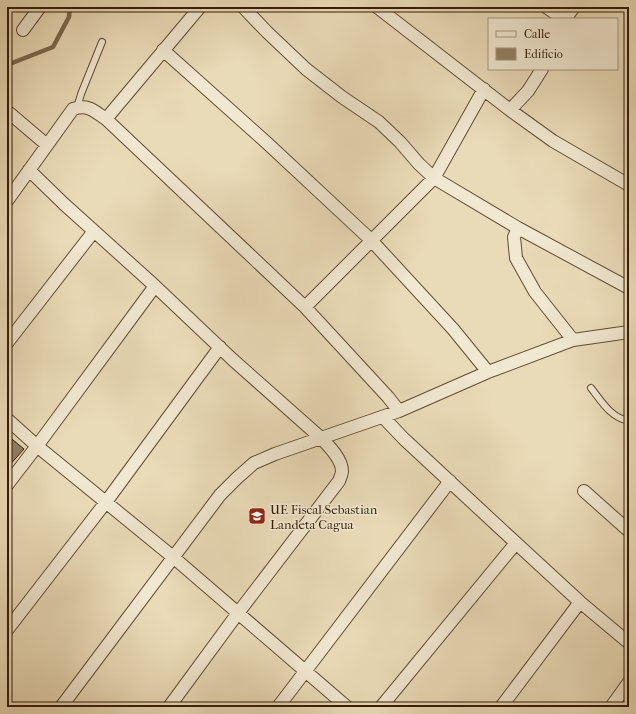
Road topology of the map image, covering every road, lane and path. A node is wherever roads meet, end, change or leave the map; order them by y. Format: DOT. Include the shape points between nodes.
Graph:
graph roads {
  1 [pos="40,7"];
  2 [pos="200,7"];
  3 [pos="243,7"];
  4 [pos="377,7"];
  5 [pos="546,7"];
  6 [pos="574,7"];
  7 [pos="563,18"];
  8 [pos="566,18"];
  9 [pos="22,30"];
  10 [pos="102,42"];
  11 [pos="163,50"];
  12 [pos="541,70"];
  13 [pos="484,89"];
  14 [pos="77,108"];
  15 [pos="510,110"];
  16 [pos="7,112"];
  17 [pos="106,119"];
  18 [pos="47,145"];
  19 [pos="30,170"];
  20 [pos="434,178"];
  21 [pos="629,186"];
  22 [pos="7,201"];
  23 [pos="518,228"];
  24 [pos="94,231"];
  25 [pos="371,240"];
  26 [pos="155,286"];
  27 [pos="629,288"];
  28 [pos="304,306"];
  29 [pos="629,332"];
  30 [pos="573,340"];
  31 [pos="7,342"];
  32 [pos="220,347"];
  33 [pos="488,372"];
  34 [pos="591,388"];
  35 [pos="399,411"];
  36 [pos="383,417"];
  37 [pos="7,420"];
  38 [pos="629,421"];
  39 [pos="320,438"];
  40 [pos="38,446"];
  41 [pos="450,481"];
  42 [pos="7,485"];
  43 [pos="584,491"];
  44 [pos="106,502"];
  45 [pos="629,531"];
  46 [pos="516,543"];
  47 [pos="173,557"];
  48 [pos="580,602"];
  49 [pos="238,613"];
  50 [pos="7,630"];
  51 [pos="629,643"];
  52 [pos="305,671"];
  53 [pos="629,682"];
  54 [pos="61,707"];
  55 [pos="169,707"];
  56 [pos="278,707"];
  57 [pos="348,707"];
  58 [pos="381,707"];
  59 [pos="501,707"];
  60 [pos="611,707"];
  1 -- 9 [label="street"];
  2 -- 11 [label="street"];
  3 -- 20 [label="street" via="306,70 379,122"];
  4 -- 13 [label="street"];
  5 -- 7 [label="street"];
  6 -- 8 [label="street"];
  10 -- 14 [label="lane"];
  11 -- 17 [label="street"];
  11 -- 25 [label="street"];
  12 -- 15 [label="street" via="528,91"];
  13 -- 15 [label="street"];
  13 -- 20 [label="street"];
  14 -- 17 [label="street" via="89,108"];
  14 -- 18 [label="street" via="73,109"];
  15 -- 21 [label="street" via="553,141"];
  16 -- 18 [label="street"];
  17 -- 28 [label="street"];
  18 -- 19 [label="street"];
  19 -- 22 [label="street"];
  19 -- 24 [label="street"];
  20 -- 23 [label="street"];
  20 -- 25 [label="street"];
  23 -- 27 [label="street"];
  23 -- 30 [label="street" via="514,237 516,258 535,292"];
  24 -- 26 [label="street"];
  24 -- 31 [label="street"];
  25 -- 28 [label="street"];
  25 -- 33 [label="street" via="453,329"];
  26 -- 32 [label="street"];
  26 -- 40 [label="street"];
  28 -- 35 [label="street"];
  29 -- 30 [label="street"];
  30 -- 33 [label="street"];
  32 -- 39 [label="street"];
  32 -- 44 [label="street"];
  33 -- 35 [label="street"];
  34 -- 38 [label="lane" via="609,411 618,418"];
  35 -- 36 [label="street"];
  36 -- 39 [label="street"];
  36 -- 41 [label="street"];
  37 -- 40 [label="street"];
  39 -- 47 [label="street" via="254,463 220,495"];
  39 -- 49 [label="street" via="339,460 342,470 339,481"];
  40 -- 42 [label="street"];
  40 -- 44 [label="street"];
  41 -- 46 [label="street"];
  41 -- 52 [label="street"];
  43 -- 45 [label="street"];
  44 -- 47 [label="street"];
  44 -- 50 [label="street"];
  46 -- 48 [label="street"];
  46 -- 58 [label="street"];
  47 -- 49 [label="street"];
  47 -- 54 [label="street"];
  48 -- 51 [label="street"];
  48 -- 59 [label="street"];
  49 -- 52 [label="street"];
  49 -- 55 [label="street"];
  52 -- 56 [label="street"];
  52 -- 57 [label="street"];
  53 -- 60 [label="street"];
}
